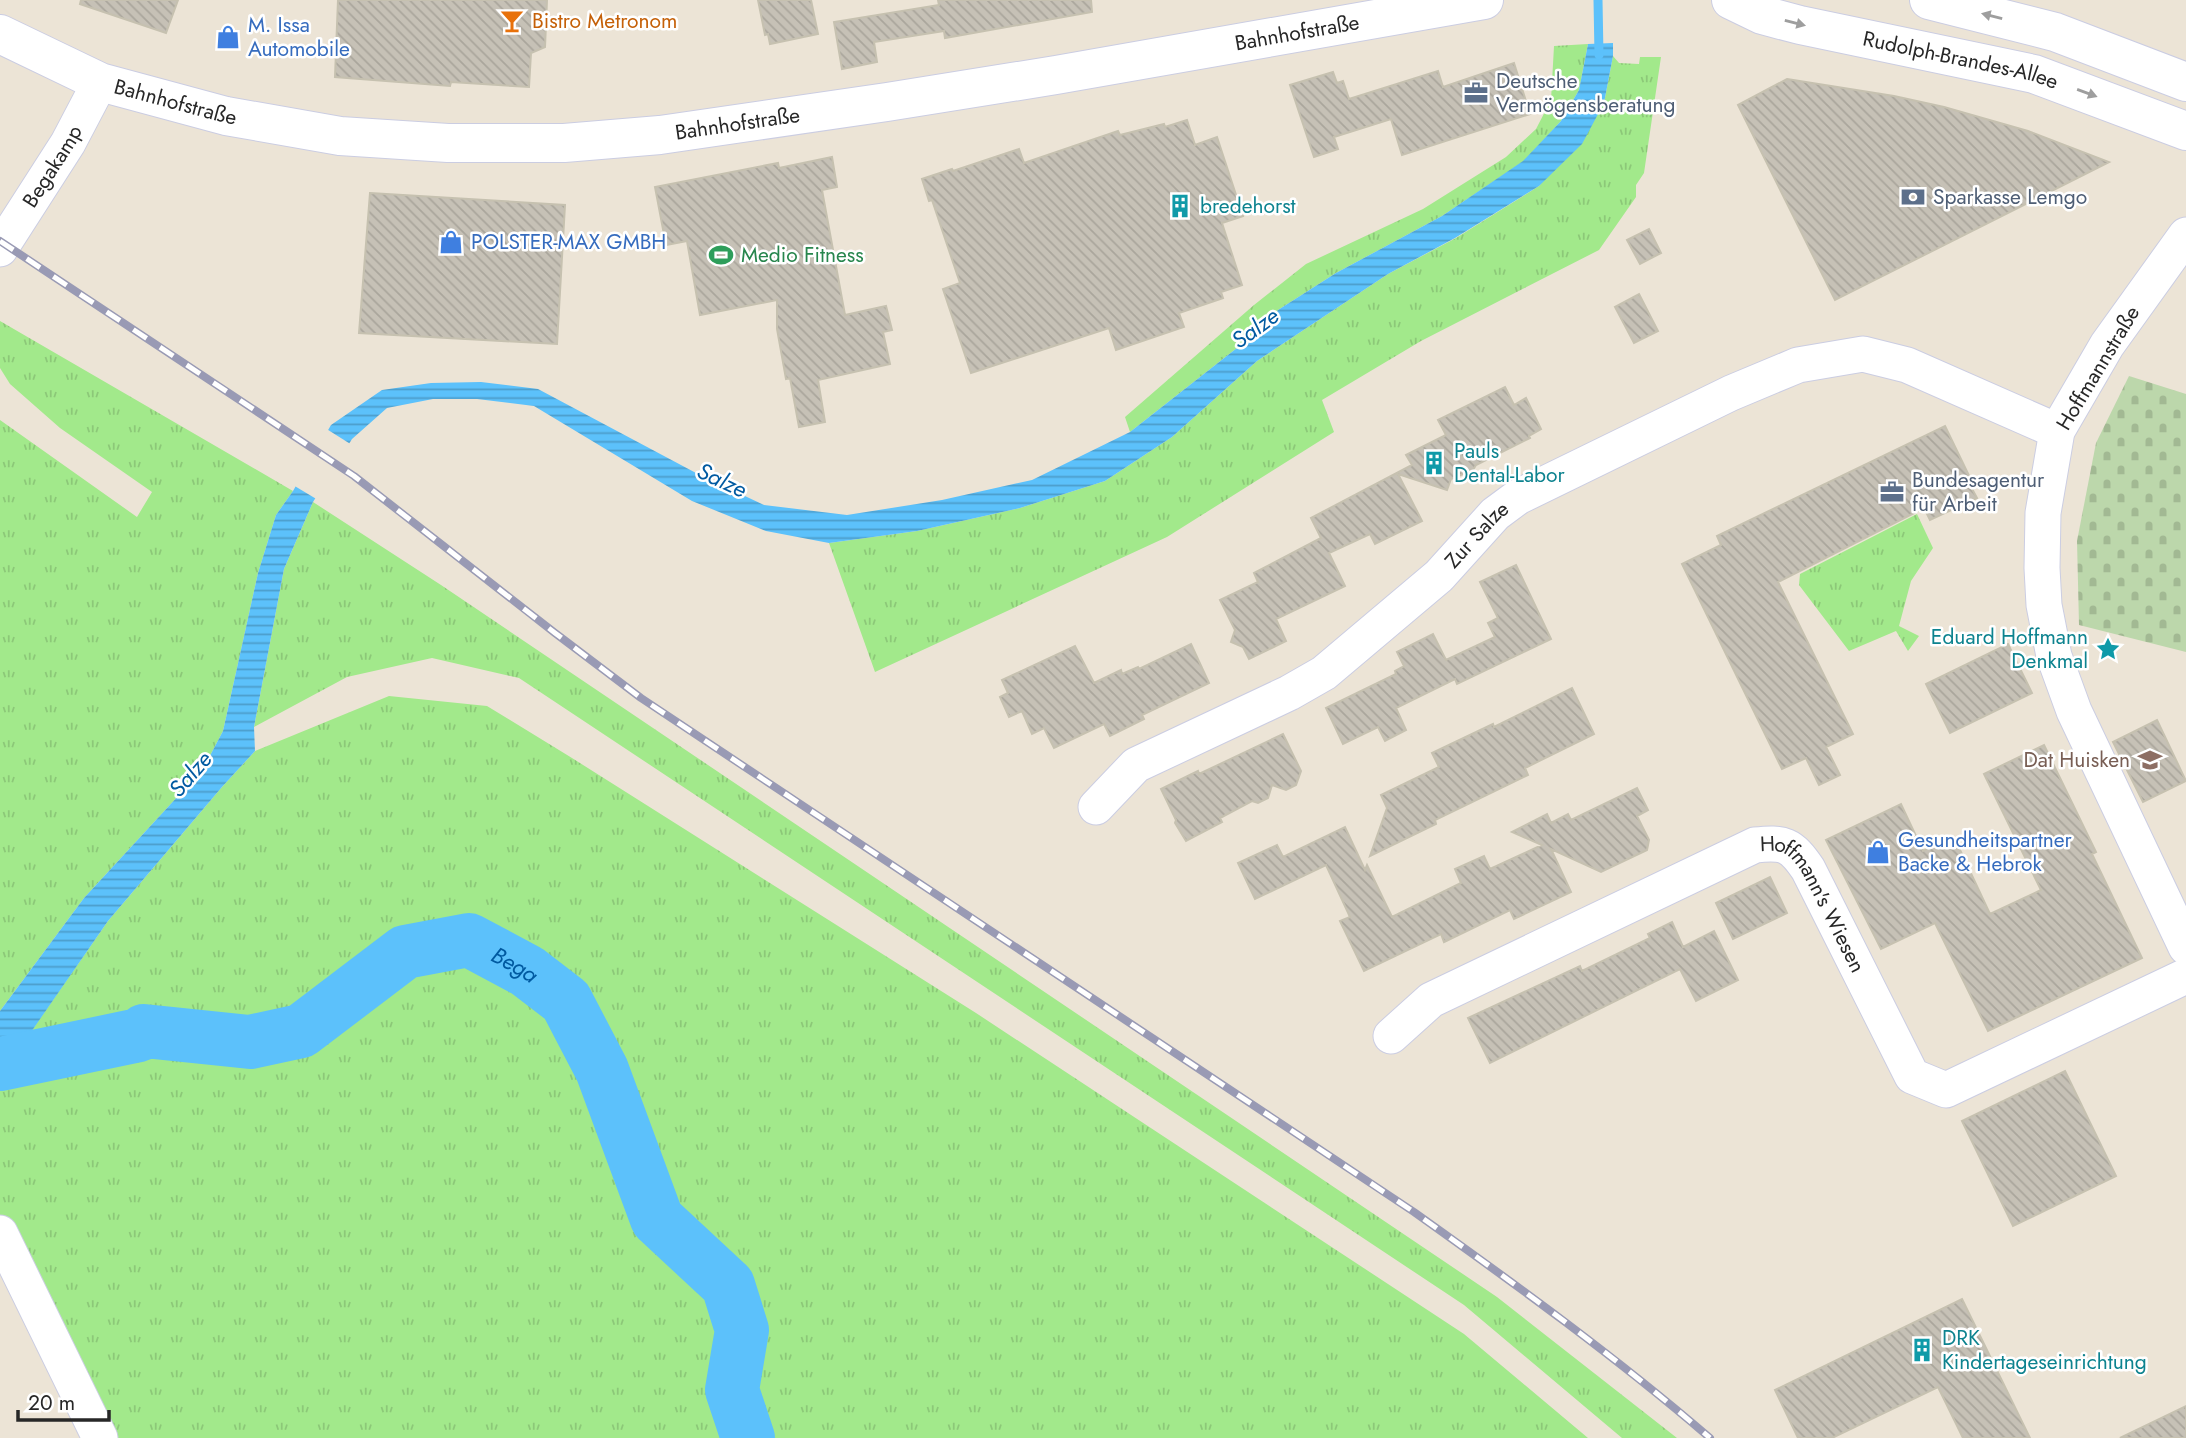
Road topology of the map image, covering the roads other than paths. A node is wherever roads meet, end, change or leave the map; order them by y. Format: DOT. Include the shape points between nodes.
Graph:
graph roads {
  1 [pos="1484,0"];
  2 [pos="1731,0"];
  3 [pos="1930,0"];
  4 [pos="1344,11"];
  5 [pos="0,34"];
  6 [pos="100,82"];
  7 [pos="2186,82"];
  8 [pos="2186,131"];
  9 [pos="2186,235"];
  10 [pos="0,249"];
  11 [pos="2057,431"];
  12 [pos="1096,807"];
  13 [pos="2186,947"];
  14 [pos="2186,976"];
  15 [pos="1391,1036"];
  16 [pos="0,1233"];
  17 [pos="100,1438"];
  1 -- 4 [label="main road, Bahnhofstraße"];
  2 -- 8 [label="main road, Rudolph-Brandes-Allee, one-way" via="1762,15 1800,25 2034,74"];
  7 -- 3 [label="main road, one-way" via="2055,32"];
  4 -- 6 [label="main road, Bahnhofstraße" via="1056,75 755,122 564,143 448,143 340,136 226,116"];
  5 -- 6 [label="main road, Bahnhofstraße"];
  6 -- 10 [label="street, Begakamp" via="68,143"];
  9 -- 11 [label="street, Hoffmannstraße" via="2107,345"];
  11 -- 12 [label="street, Zur Salze" via="1907,365 1863,354 1798,365 1518,497 1495,514 1439,576 1324,673 1136,765"];
  11 -- 13 [label="street, Hoffmannstraße" via="2043,513 2042,568 2054,656 2074,711"];
  14 -- 15 [label="street, Hoffmann's Wiesen" via="1946,1090 1912,1076 1808,869 1797,853 1778,843 1755,845 1431,1000"];
  16 -- 17 [label="street"];
}
